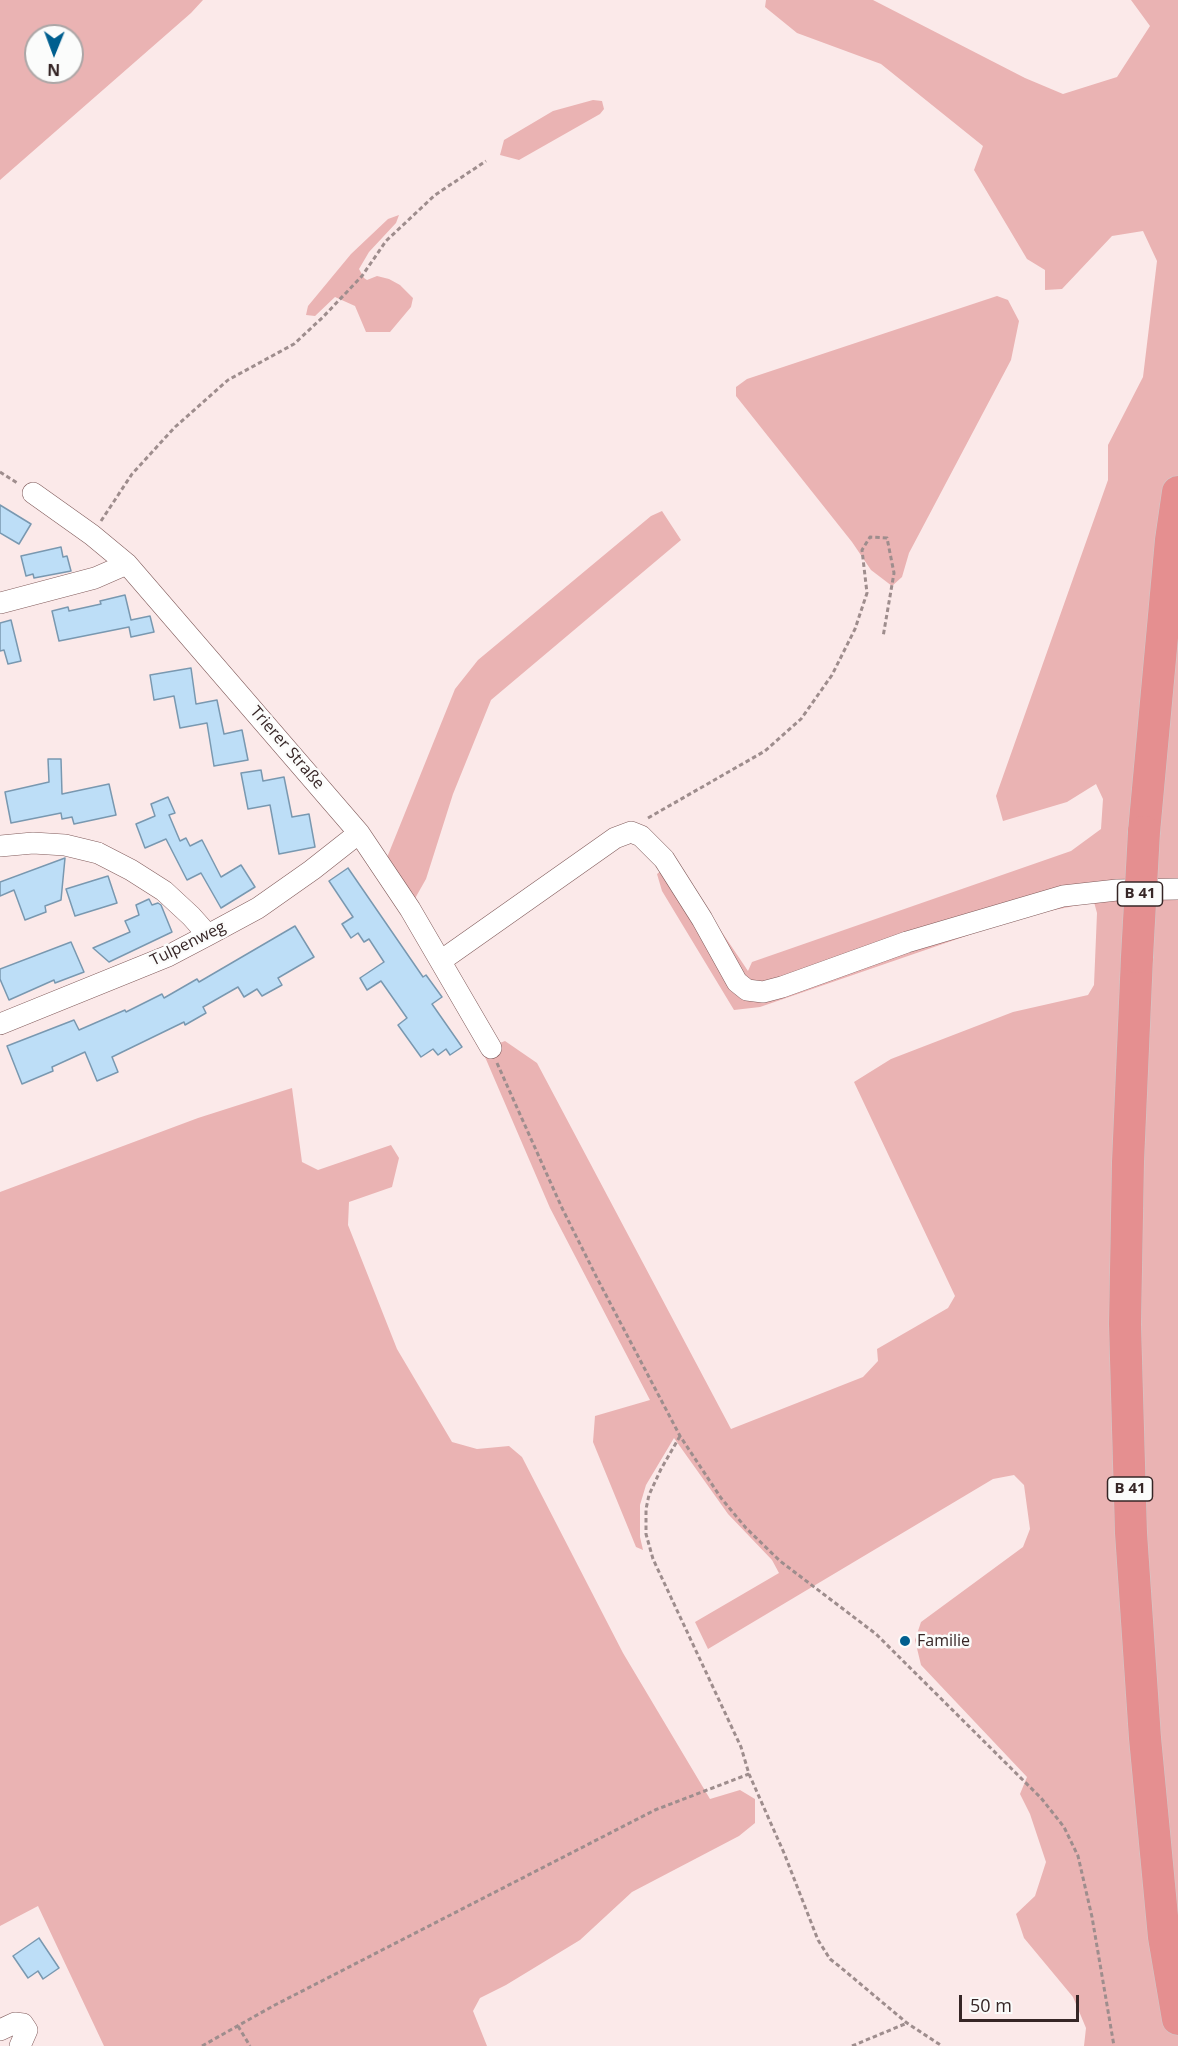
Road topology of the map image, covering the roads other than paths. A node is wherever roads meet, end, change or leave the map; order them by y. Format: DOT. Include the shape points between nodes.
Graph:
graph roads {
  1 [pos="1178,492"];
  2 [pos="33,493"];
  3 [pos="127,564"];
  4 [pos="0,603"];
  5 [pos="359,833"];
  6 [pos="0,846"];
  7 [pos="1178,889"];
  8 [pos="208,935"];
  9 [pos="442,960"];
  10 [pos="0,1024"];
  11 [pos="490,1048"];
  12 [pos="1178,2019"];
  13 [pos="0,2030"];
  14 [pos="20,2046"];
  1 -- 12 [label="highway, B 41, bridge" via="1144,832 1128,1162 1125,1324 1131,1533 1144,1738 1164,1937"];
  2 -- 3 [label="street, Trierer Straße"];
  3 -- 4 [label="street" via="95,578"];
  3 -- 5 [label="street, Trierer Straße"];
  5 -- 8 [label="street, Tulpenweg" via="258,908"];
  5 -- 9 [label="street, Trierer Straße"];
  6 -- 8 [label="street" via="65,845 98,853 164,891"];
  7 -- 9 [label="street" via="1063,896 908,942 763,992 747,990 737,982 664,859 641,836 631,832 615,838"];
  8 -- 10 [label="street, Tulpenweg" via="168,956"];
  9 -- 11 [label="street, Trierer Straße"];
  13 -- 14 [label="street" via="23,2024 27,2030"];
}
